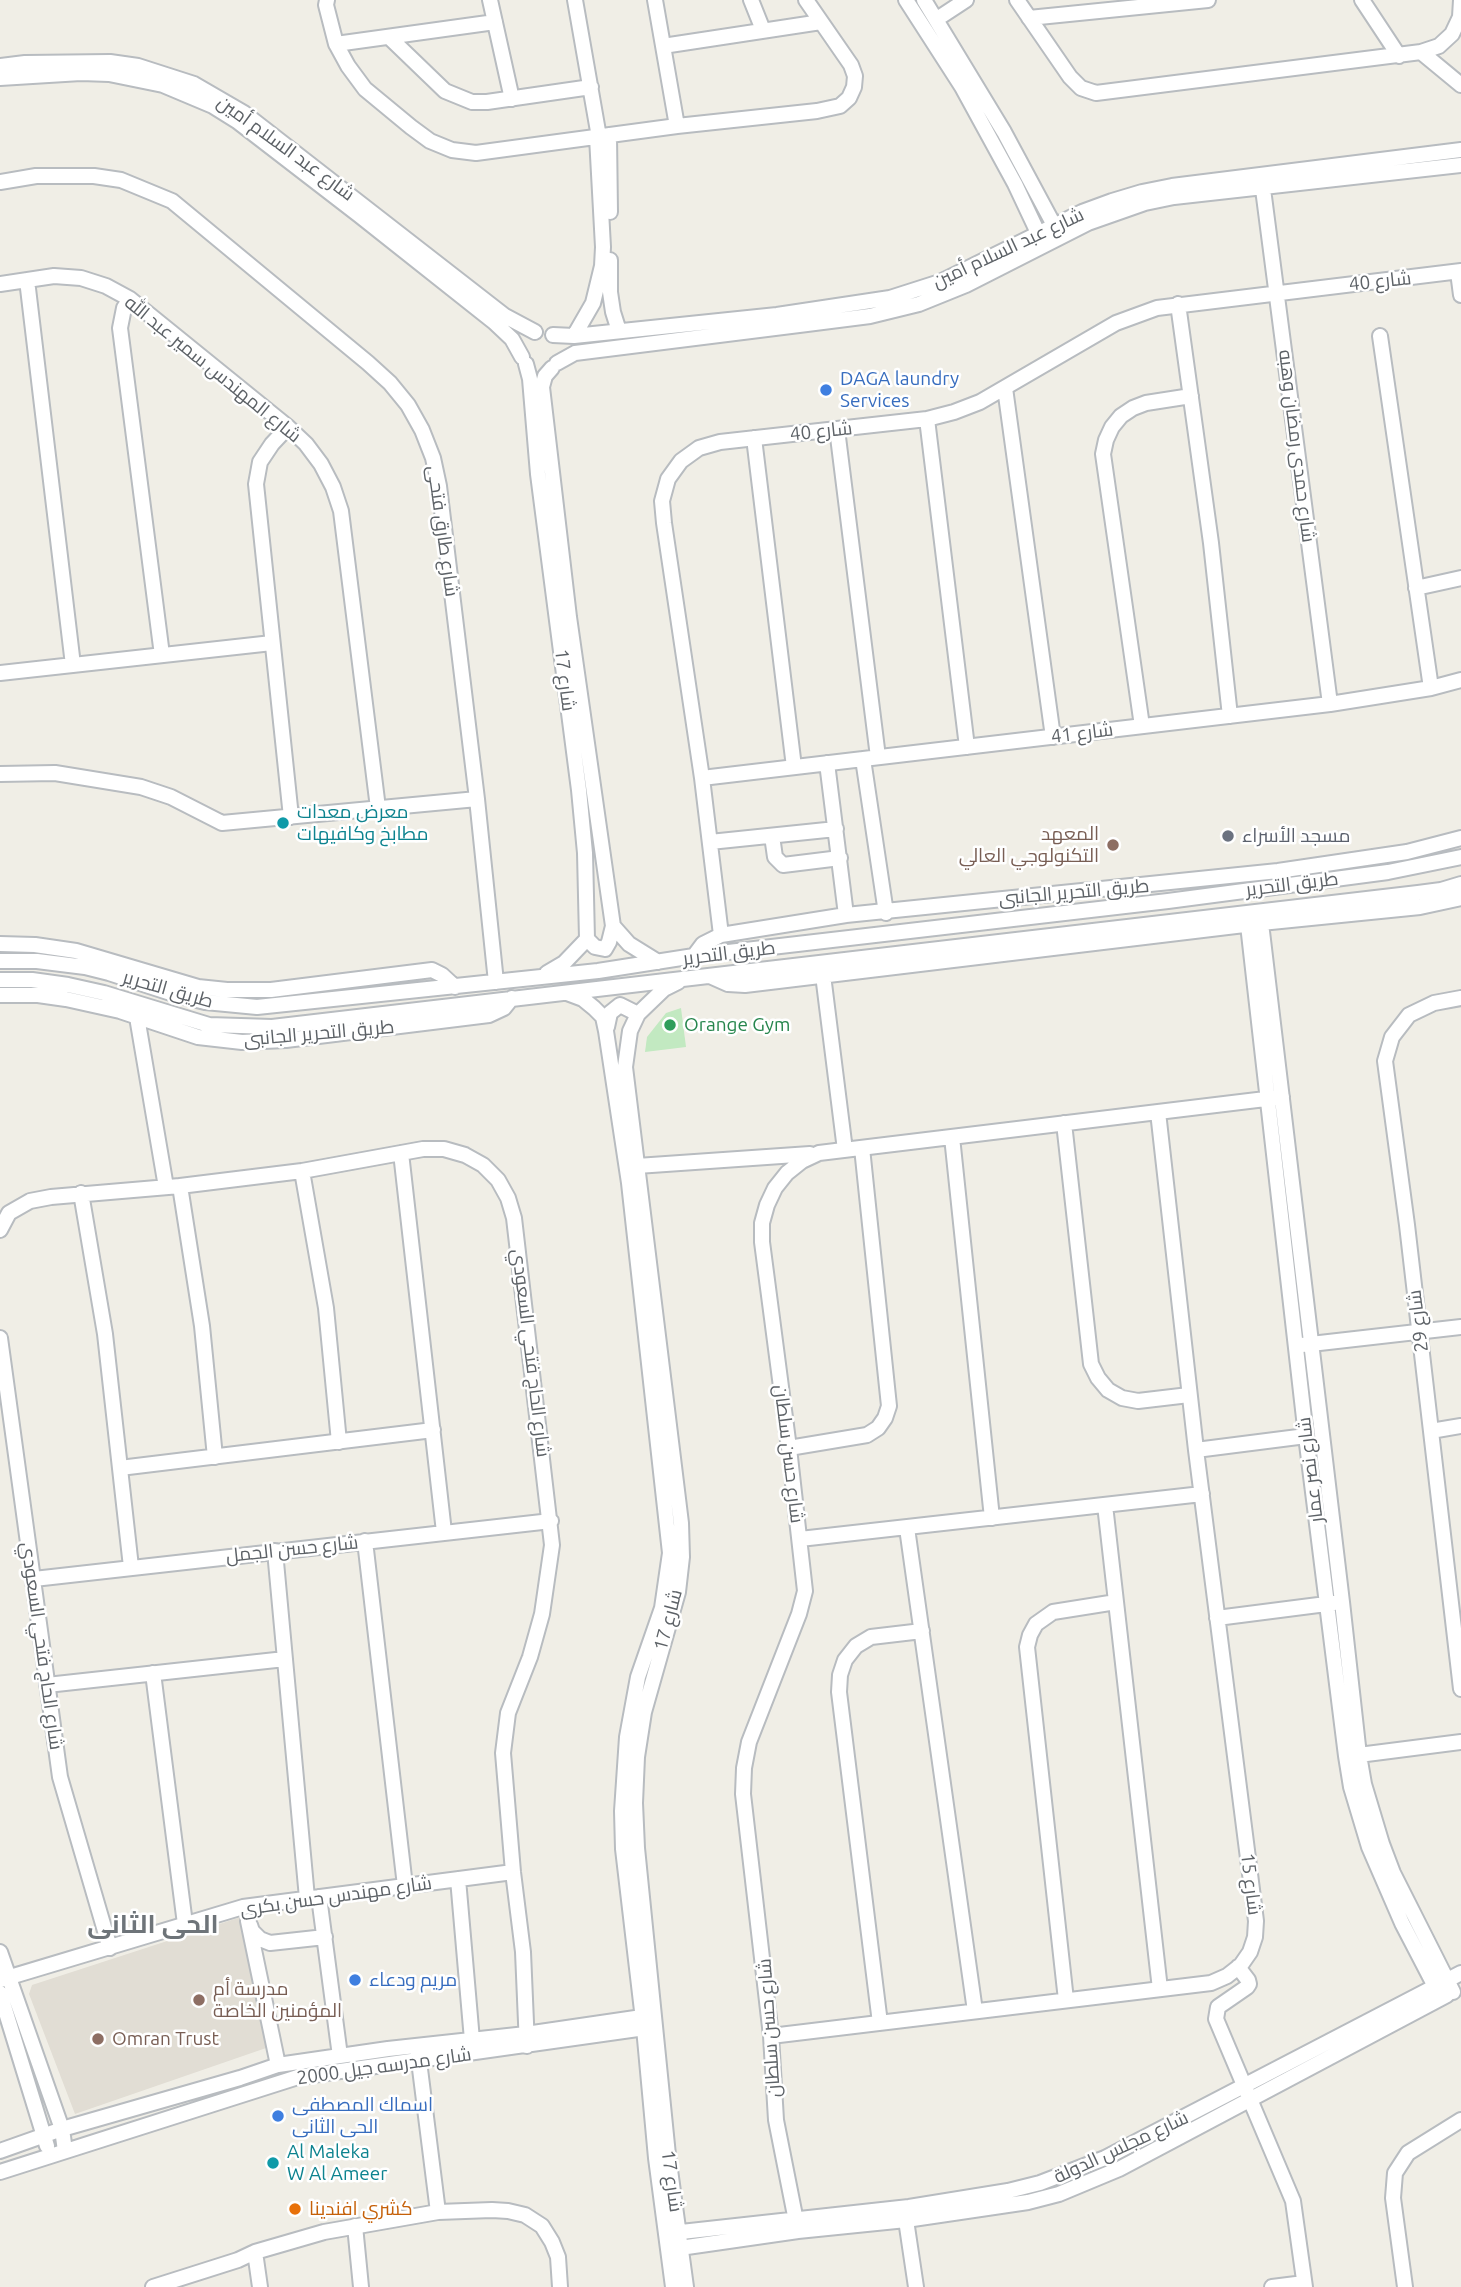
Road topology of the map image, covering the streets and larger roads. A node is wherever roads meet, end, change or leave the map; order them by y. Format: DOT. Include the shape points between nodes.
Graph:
graph roads {
  1 [pos="327,0"];
  2 [pos="490,0"];
  3 [pos="575,0"];
  4 [pos="655,0"];
  5 [pos="751,0"];
  6 [pos="806,0"];
  7 [pos="906,0"];
  8 [pos="924,0"];
  9 [pos="966,0"];
  10 [pos="1017,0"];
  11 [pos="1208,0"];
  12 [pos="1362,0"];
  13 [pos="1461,0"];
  14 [pos="1029,18"];
  15 [pos="937,19"];
  16 [pos="495,22"];
  17 [pos="821,22"];
  18 [pos="763,30"];
  19 [pos="390,38"];
  20 [pos="336,44"];
  21 [pos="663,46"];
  22 [pos="1421,52"];
  23 [pos="1399,56"];
  24 [pos="0,66"];
  25 [pos="0,78"];
  26 [pos="1461,85"];
  27 [pos="591,87"];
  28 [pos="512,99"];
  29 [pos="677,126"];
  30 [pos="602,136"];
  31 [pos="1461,150"];
  32 [pos="1428,161"];
  33 [pos="1461,165"];
  34 [pos="1380,167"];
  35 [pos="0,182"];
  36 [pos="1263,189"];
  37 [pos="362,210"];
  38 [pos="1055,227"];
  39 [pos="1039,235"];
  40 [pos="607,247"];
  41 [pos="1460,272"];
  42 [pos="27,280"];
  43 [pos="0,284"];
  44 [pos="1277,292"];
  45 [pos="1461,295"];
  46 [pos="130,299"];
  47 [pos="1178,304"];
  48 [pos="806,318"];
  49 [pos="778,321"];
  50 [pos="619,331"];
  51 [pos="535,332"];
  52 [pos="553,335"];
  53 [pos="574,336"];
  54 [pos="1380,336"];
  55 [pos="524,361"];
  56 [pos="555,366"];
  57 [pos="1005,388"];
  58 [pos="1191,396"];
  59 [pos="927,419"];
  60 [pos="288,427"];
  61 [pos="837,429"];
  62 [pos="754,438"];
  63 [pos="1461,578"];
  64 [pos="1416,588"];
  65 [pos="272,643"];
  66 [pos="162,655"];
  67 [pos="73,665"];
  68 [pos="0,673"];
  69 [pos="1461,680"];
  70 [pos="1431,688"];
  71 [pos="1330,704"];
  72 [pos="1230,716"];
  73 [pos="1142,726"];
  74 [pos="1053,737"];
  75 [pos="967,747"];
  76 [pos="878,757"];
  77 [pos="863,759"];
  78 [pos="827,763"];
  79 [pos="794,767"];
  80 [pos="0,774"];
  81 [pos="702,778"];
  82 [pos="477,799"];
  83 [pos="378,808"];
  84 [pos="291,817"];
  85 [pos="836,829"];
  86 [pos="772,836"];
  87 [pos="1461,838"];
  88 [pos="710,842"];
  89 [pos="1461,857"];
  90 [pos="841,858"];
  91 [pos="1342,861"];
  92 [pos="1438,863"];
  93 [pos="1388,872"];
  94 [pos="1189,881"];
  95 [pos="1461,884"];
  96 [pos="1441,890"];
  97 [pos="1397,896"];
  98 [pos="1461,898"];
  99 [pos="1168,901"];
  100 [pos="960,903"];
  101 [pos="1325,910"];
  102 [pos="886,913"];
  103 [pos="846,915"];
  104 [pos="1009,919"];
  105 [pos="1166,923"];
  106 [pos="1254,924"];
  107 [pos="613,926"];
  108 [pos="1190,932"];
  109 [pos="722,935"];
  110 [pos="851,938"];
  111 [pos="587,939"];
  112 [pos="813,943"];
  113 [pos="0,944"];
  114 [pos="982,944"];
  115 [pos="694,956"];
  116 [pos="859,958"];
  117 [pos="961,958"];
  118 [pos="0,961"];
  119 [pos="658,962"];
  120 [pos="822,969"];
  121 [pos="543,976"];
  122 [pos="685,979"];
  123 [pos="0,980"];
  124 [pos="54,982"];
  125 [pos="496,982"];
  126 [pos="455,987"];
  127 [pos="566,992"];
  128 [pos="396,994"];
  129 [pos="0,995"];
  130 [pos="364,997"];
  131 [pos="512,998"];
  132 [pos="1461,998"];
  133 [pos="78,1001"];
  134 [pos="400,1011"];
  135 [pos="638,1014"];
  136 [pos="363,1016"];
  137 [pos="137,1017"];
  138 [pos="606,1031"];
  139 [pos="1275,1098"];
  140 [pos="1158,1112"];
  141 [pos="1064,1123"];
  142 [pos="952,1137"];
  143 [pos="862,1148"];
  144 [pos="845,1150"];
  145 [pos="401,1153"];
  146 [pos="818,1153"];
  147 [pos="637,1166"];
  148 [pos="302,1171"];
  149 [pos="173,1186"];
  150 [pos="82,1193"];
  151 [pos="0,1230"];
  152 [pos="1461,1327"];
  153 [pos="1419,1331"];
  154 [pos="0,1338"];
  155 [pos="1311,1344"];
  156 [pos="1295,1345"];
  157 [pos="1189,1395"];
  158 [pos="1461,1426"];
  159 [pos="433,1430"];
  160 [pos="1431,1431"];
  161 [pos="1306,1436"];
  162 [pos="339,1442"];
  163 [pos="789,1448"];
  164 [pos="1196,1450"];
  165 [pos="215,1457"];
  166 [pos="120,1468"];
  167 [pos="1202,1494"];
  168 [pos="1105,1505"];
  169 [pos="992,1518"];
  170 [pos="551,1521"];
  171 [pos="907,1528"];
  172 [pos="444,1532"];
  173 [pos="800,1539"];
  174 [pos="365,1541"];
  175 [pos="275,1551"];
  176 [pos="131,1567"];
  177 [pos="34,1579"];
  178 [pos="1116,1602"];
  179 [pos="1342,1602"];
  180 [pos="1327,1604"];
  181 [pos="1217,1618"];
  182 [pos="922,1631"];
  183 [pos="285,1658"];
  184 [pos="153,1673"];
  185 [pos="47,1685"];
  186 [pos="1461,1689"];
  187 [pos="1461,1742"];
  188 [pos="1352,1756"];
  189 [pos="513,1872"];
  190 [pos="458,1879"];
  191 [pos="405,1886"];
  192 [pos="313,1897"];
  193 [pos="246,1914"];
  194 [pos="185,1924"];
  195 [pos="325,1937"];
  196 [pos="110,1948"];
  197 [pos="0,1952"];
  198 [pos="1238,1967"];
  199 [pos="1461,1973"];
  200 [pos="5,1979"];
  201 [pos="1160,1989"];
  202 [pos="1447,1989"];
  203 [pos="0,1993"];
  204 [pos="1066,2000"];
  205 [pos="975,2011"];
  206 [pos="649,2022"];
  207 [pos="880,2023"];
  208 [pos="771,2036"];
  209 [pos="472,2040"];
  210 [pos="527,2040"];
  211 [pos="418,2053"];
  212 [pos="340,2056"];
  213 [pos="278,2065"];
  214 [pos="1247,2093"];
  215 [pos="1461,2120"];
  216 [pos="62,2129"];
  217 [pos="44,2137"];
  218 [pos="0,2151"];
  219 [pos="65,2151"];
  220 [pos="50,2155"];
  221 [pos="0,2172"];
  222 [pos="438,2212"];
  223 [pos="906,2220"];
  224 [pos="797,2225"];
  225 [pos="355,2227"];
  226 [pos="673,2233"];
  227 [pos="675,2248"];
  228 [pos="255,2252"];
  229 [pos="1305,2285"];
  230 [pos="153,2287"];
  231 [pos="260,2287"];
  232 [pos="361,2287"];
  233 [pos="560,2287"];
  234 [pos="673,2287"];
  235 [pos="686,2287"];
  236 [pos="916,2287"];
  237 [pos="1272,2287"];
  238 [pos="1405,2287"];
  1 -- 20 [label="street"];
  2 -- 16 [label="street"];
  3 -- 27 [label="street"];
  4 -- 21 [label="street"];
  5 -- 18 [label="street"];
  6 -- 17 [label="street"];
  7 -- 39 [label="street" via="962,87"];
  8 -- 15 [label="street"];
  9 -- 15 [label="street"];
  10 -- 14 [label="street"];
  11 -- 14 [label="street"];
  12 -- 23 [label="street"];
  13 -- 22 [label="street" via="1460,18 1452,34 1439,46"];
  14 -- 23 [label="street" via="1070,77 1081,88 1096,93"];
  15 -- 38 [label="street"];
  16 -- 19 [label="street"];
  16 -- 28 [label="street"];
  17 -- 18 [label="street"];
  17 -- 29 [label="street" via="855,76 849,98 840,106"];
  18 -- 21 [label="street"];
  19 -- 20 [label="street"];
  19 -- 28 [label="street" via="433,82 458,98 472,102"];
  20 -- 30 [label="street" via="365,89 381,104 430,141 452,150 500,151"];
  21 -- 29 [label="street"];
  22 -- 23 [label="street"];
  22 -- 26 [label="street"];
  24 -- 37 [label="street, شارع عبد السلام أمين" via="110,62 194,84 236,108"];
  25 -- 37 [label="street, شارع عبد السلام أمين" via="109,74 189,94 237,121"];
  27 -- 28 [label="street"];
  27 -- 30 [label="street"];
  29 -- 30 [label="street"];
  30 -- 40 [label="street"];
  31 -- 32 [label="street, شارع عبد السلام أمين"];
  32 -- 33 [label="street, شارع عبد السلام أمين"];
  32 -- 34 [label="street, شارع عبد السلام أمين"];
  34 -- 36 [label="street, شارع عبد السلام أمين"];
  34 -- 38 [label="street, شارع عبد السلام أمين" via="1172,186 1112,201"];
  35 -- 82 [label="street, شارع طارق فتحى" via="36,176 93,176 121,180 172,201 368,363 408,405 433,458 439,486"];
  36 -- 44 [label="street, شارع حمدى رمضان وهبه"];
  36 -- 48 [label="street, شارع عبد السلام أمين" via="1145,203 1088,223 919,304 870,316"];
  37 -- 51 [label="street, شارع عبد السلام أمين" via="505,316"];
  37 -- 55 [label="street, شارع عبد السلام أمين" via="504,330"];
  38 -- 39 [label="street, شارع عبد السلام أمين"];
  39 -- 48 [label="street, شارع عبد السلام أمين" via="915,291"];
  40 -- 50 [label="street"];
  40 -- 53 [label="street" via="593,303"];
  41 -- 44 [label="street, شارع 40"];
  41 -- 45 [label="street"];
  42 -- 43 [label="street, شارع المهندس سمير عبد الله"];
  42 -- 46 [label="street, شارع المهندس سمير عبد الله" via="81,278"];
  42 -- 67 [label="street"];
  44 -- 47 [label="street, شارع 40"];
  44 -- 71 [label="street, شارع حمدى رمضان وهبه"];
  46 -- 60 [label="street, شارع المهندس سمير عبد الله"];
  46 -- 66 [label="street" via="120,328"];
  47 -- 57 [label="street, شارع 40" via="1116,323"];
  47 -- 58 [label="street"];
  48 -- 49 [label="street, شارع عبد السلام أمين"];
  49 -- 50 [label="street, شارع عبد السلام أمين"];
  49 -- 56 [label="street, شارع عبد السلام أمين" via="575,352"];
  50 -- 53 [label="street, شارع عبد السلام أمين"];
  51 -- 52 [label="street"];
  51 -- 55 [label="street" via="522,345"];
  52 -- 53 [label="street, شارع عبد السلام أمين"];
  52 -- 56 [label="street" via="561,352"];
  54 -- 64 [label="street"];
  55 -- 56 [label="street" via="541,371"];
  55 -- 111 [label="street, شارع 17" via="530,379 579,790"];
  56 -- 107 [label="street, شارع 17" via="542,387"];
  57 -- 59 [label="street, شارع 40"];
  57 -- 74 [label="street"];
  58 -- 72 [label="street"];
  58 -- 73 [label="street" via="1132,408 1112,427 1103,454"];
  59 -- 61 [label="street, شارع 40"];
  59 -- 75 [label="street"];
  60 -- 65 [label="street" via="260,461 256,484"];
  60 -- 83 [label="street, شارع المهندس سمير عبد الله" via="321,464 341,511"];
  61 -- 62 [label="street, شارع 40"];
  61 -- 76 [label="street"];
  62 -- 79 [label="street"];
  62 -- 81 [label="street, شارع 40" via="699,448 681,461 668,479 662,501"];
  63 -- 64 [label="street"];
  64 -- 70 [label="street"];
  65 -- 66 [label="street"];
  65 -- 84 [label="street"];
  66 -- 67 [label="street"];
  67 -- 68 [label="street"];
  69 -- 70 [label="street, شارع 41"];
  70 -- 71 [label="street, شارع 41"];
  71 -- 72 [label="street, شارع 41"];
  72 -- 73 [label="street, شارع 41"];
  73 -- 74 [label="street, شارع 41"];
  74 -- 75 [label="street, شارع 41"];
  75 -- 76 [label="street, شارع 41"];
  76 -- 77 [label="street, شارع 41"];
  77 -- 78 [label="street, شارع 41"];
  77 -- 102 [label="street"];
  78 -- 79 [label="street, شارع 41"];
  78 -- 85 [label="street"];
  79 -- 81 [label="street, شارع 41"];
  80 -- 84 [label="street" via="55,773 141,787 222,822"];
  81 -- 88 [label="street, شارع 40"];
  82 -- 83 [label="street"];
  82 -- 125 [label="street, شارع طارق فتحى"];
  83 -- 84 [label="street"];
  85 -- 86 [label="street"];
  85 -- 90 [label="street"];
  86 -- 88 [label="street"];
  86 -- 90 [label="street" via="775,857 783,865"];
  87 -- 91 [label="street, طريق التحرير الجانبى"];
  88 -- 109 [label="street, شارع 40"];
  89 -- 92 [label="street, طريق التحرير"];
  90 -- 103 [label="street"];
  91 -- 93 [label="street"];
  91 -- 94 [label="street, طريق التحرير الجانبى"];
  92 -- 93 [label="street, طريق التحرير"];
  92 -- 96 [label="street" via="1433,881"];
  93 -- 97 [label="street" via="1404,882 1403,892"];
  93 -- 99 [label="street, طريق التحرير"];
  94 -- 99 [label="street"];
  94 -- 100 [label="street, طريق التحرير الجانبى"];
  95 -- 96 [label="street, طريق التحرير"];
  96 -- 97 [label="street, طريق التحرير"];
  97 -- 101 [label="street, طريق التحرير"];
  98 -- 101 [label="street" via="1420,907"];
  99 -- 104 [label="street, طريق التحرير"];
  100 -- 102 [label="street, طريق التحرير الجانبى"];
  100 -- 104 [label="street"];
  101 -- 105 [label="street, طريق التحرير"];
  101 -- 106 [label="street"];
  102 -- 103 [label="street, طريق التحرير الجانبى"];
  103 -- 109 [label="street, طريق التحرير الجانبى"];
  104 -- 110 [label="street, طريق التحرير"];
  105 -- 108 [label="street"];
  105 -- 114 [label="street, طريق التحرير"];
  106 -- 108 [label="street"];
  106 -- 139 [label="street, شارع نصر عمار"];
  107 -- 111 [label="street" via="605,948 594,947"];
  107 -- 119 [label="street" via="629,944"];
  108 -- 117 [label="street"];
  109 -- 115 [label="street, طريق التحرير الجانبى" via="703,944"];
  110 -- 112 [label="street, طريق التحرير"];
  110 -- 116 [label="street"];
  111 -- 121 [label="street" via="564,963"];
  112 -- 115 [label="street, طريق التحرير"];
  112 -- 120 [label="street" via="822,950"];
  113 -- 126 [label="street" via="76,951 217,989 271,990 432,970"];
  114 -- 116 [label="street, طريق التحرير"];
  114 -- 117 [label="street"];
  115 -- 119 [label="street, طريق التحرير"];
  116 -- 120 [label="street, طريق التحرير"];
  117 -- 120 [label="street"];
  118 -- 130 [label="street, طريق التحرير" via="85,967 180,996 231,1006"];
  119 -- 121 [label="street, طريق التحرير"];
  120 -- 122 [label="street, طريق التحرير" via="745,985 709,976"];
  120 -- 144 [label="street"];
  121 -- 125 [label="street, طريق التحرير"];
  122 -- 127 [label="street, طريق التحرير"];
  122 -- 135 [label="street, شارع 17" via="664,989"];
  123 -- 124 [label="street, طريق التحرير"];
  124 -- 133 [label="street"];
  124 -- 136 [label="street, طريق التحرير" via="226,1027 272,1027"];
  125 -- 126 [label="street, طريق التحرير"];
  126 -- 128 [label="street, طريق التحرير"];
  127 -- 131 [label="street, طريق التحرير"];
  127 -- 138 [label="street, شارع 17" via="594,1008 603,1017"];
  128 -- 130 [label="street, طريق التحرير"];
  128 -- 134 [label="street"];
  129 -- 133 [label="street, طريق التحرير الجانبى"];
  130 -- 136 [label="street" via="369,1008"];
  131 -- 134 [label="street, طريق التحرير"];
  131 -- 137 [label="street, طريق التحرير الجانبى" via="505,1008 489,1015 264,1042 198,1037"];
  132 -- 153 [label="street, شارع 29" via="1434,1003 1409,1015 1392,1037 1385,1061"];
  133 -- 137 [label="street, طريق التحرير الجانبى"];
  134 -- 136 [label="street, طريق التحرير"];
  135 -- 138 [label="street" via="625,1006 615,1007"];
  135 -- 147 [label="street, شارع 17" via="625,1067"];
  137 -- 149 [label="street"];
  138 -- 206 [label="street, شارع 17" via="629,1183 670,1553 662,1608 638,1677 622,1779 623,1849"];
  139 -- 140 [label="street, شارع حسن سلطان"];
  139 -- 155 [label="street, شارع نصر عمار"];
  139 -- 156 [label="street, شارع نصر عمار"];
  140 -- 141 [label="street, شارع حسن سلطان"];
  140 -- 157 [label="street, شارع 15"];
  141 -- 142 [label="street, شارع حسن سلطان"];
  141 -- 157 [label="street" via="1091,1364 1108,1390 1122,1398 1138,1401"];
  142 -- 143 [label="street, شارع حسن سلطان"];
  142 -- 169 [label="street"];
  143 -- 144 [label="street, شارع حسن سلطان"];
  143 -- 163 [label="street" via="888,1406 878,1428 867,1435"];
  144 -- 146 [label="street, شارع حسن سلطان"];
  145 -- 148 [label="street, شارع الحاج فتحي السعودي"];
  145 -- 159 [label="street"];
  145 -- 170 [label="street, شارع الحاج فتحي السعودي" via="444,1149 465,1155 498,1180 508,1198"];
  146 -- 147 [label="street"];
  146 -- 163 [label="street, شارع حسن سلطان" via="787,1173 775,1188 762,1223"];
  147 -- 206 [label="street, شارع 17" via="682,1558 678,1592 649,1690 637,1757 637,1848"];
  148 -- 149 [label="street, شارع الحاج فتحي السعودي"];
  148 -- 162 [label="street" via="326,1308"];
  149 -- 150 [label="street, شارع الحاج فتحي السعودي"];
  149 -- 165 [label="street" via="202,1326"];
  150 -- 151 [label="street, شارع الحاج فتحي السعودي" via="30,1201 9,1213"];
  150 -- 166 [label="street"];
  152 -- 153 [label="street"];
  153 -- 155 [label="street"];
  153 -- 160 [label="street, شارع 29"];
  154 -- 177 [label="street, شارع الحاج فتحي السعودي"];
  155 -- 156 [label="street"];
  155 -- 179 [label="street, شارع نصر عمار"];
  156 -- 161 [label="street, شارع نصر عمار"];
  157 -- 164 [label="street, شارع 15"];
  158 -- 160 [label="street"];
  159 -- 162 [label="street"];
  159 -- 172 [label="street"];
  160 -- 186 [label="street, شارع 29"];
  161 -- 164 [label="street"];
  161 -- 180 [label="street, شارع نصر عمار"];
  162 -- 165 [label="street"];
  163 -- 173 [label="street, شارع حسن سلطان"];
  164 -- 167 [label="street, شارع 15"];
  165 -- 166 [label="street"];
  166 -- 176 [label="street"];
  167 -- 168 [label="street"];
  167 -- 181 [label="street, شارع 15"];
  168 -- 169 [label="street"];
  168 -- 178 [label="street"];
  169 -- 171 [label="street"];
  170 -- 172 [label="street, شارع حسن الجمل"];
  170 -- 189 [label="street, شارع الحاج فتحي السعودي" via="542,1614 505,1733"];
  171 -- 173 [label="street"];
  171 -- 182 [label="street"];
  172 -- 174 [label="street, شارع حسن الجمل"];
  173 -- 208 [label="street, شارع حسن سلطان" via="803,1603 748,1742 744,1768 743,1794"];
  174 -- 175 [label="street, شارع حسن الجمل"];
  174 -- 191 [label="street"];
  175 -- 176 [label="street, شارع حسن الجمل"];
  175 -- 183 [label="street"];
  176 -- 177 [label="street, شارع حسن الجمل"];
  177 -- 185 [label="street, شارع الحاج فتحي السعودي"];
  178 -- 201 [label="street"];
  178 -- 204 [label="street" via="1053,1612 1036,1624 1027,1647"];
  179 -- 180 [label="street"];
  179 -- 188 [label="street, شارع نصر عمار"];
  180 -- 181 [label="street"];
  180 -- 188 [label="street, شارع نصر عمار"];
  181 -- 198 [label="street, شارع 15" via="1256,1921 1250,1952"];
  182 -- 205 [label="street"];
  182 -- 207 [label="street" via="870,1637 856,1646 839,1675"];
  183 -- 184 [label="street"];
  183 -- 192 [label="street"];
  184 -- 185 [label="street"];
  184 -- 194 [label="street"];
  185 -- 196 [label="street, شارع الحاج فتحي السعودي" via="60,1777"];
  187 -- 188 [label="street"];
  188 -- 202 [label="street, شارع نصر عمار" via="1393,1872"];
  189 -- 190 [label="street, شارع مهندس حسن بكرى"];
  189 -- 210 [label="street, شارع الحاج فتحي السعودي"];
  190 -- 191 [label="street, شارع مهندس حسن بكرى"];
  190 -- 209 [label="street"];
  191 -- 192 [label="street, شارع مهندس حسن بكرى"];
  192 -- 193 [label="street, شارع مهندس حسن بكرى"];
  192 -- 195 [label="street"];
  193 -- 194 [label="street, شارع مهندس حسن بكرى"];
  193 -- 195 [label="street" via="252,1931 270,1943"];
  193 -- 213 [label="street"];
  194 -- 196 [label="street, شارع مهندس حسن بكرى"];
  195 -- 212 [label="street"];
  196 -- 200 [label="street, شارع مهندس حسن بكرى"];
  197 -- 200 [label="street"];
  198 -- 201 [label="street" via="1211,1983"];
  198 -- 214 [label="street" via="1249,1984 1218,2007 1215,2015"];
  199 -- 202 [label="street, شارع مجلس الدولة"];
  200 -- 216 [label="street"];
  201 -- 204 [label="street"];
  202 -- 214 [label="street, شارع مجلس الدولة"];
  203 -- 217 [label="street"];
  204 -- 205 [label="street"];
  205 -- 207 [label="street"];
  206 -- 210 [label="street, شارع مدرسه جيل 2000"];
  206 -- 226 [label="street, شارع 17" via="656,2158"];
  207 -- 208 [label="street"];
  208 -- 224 [label="street, شارع حسن سلطان" via="777,2128"];
  209 -- 210 [label="street, شارع مدرسه جيل 2000"];
  209 -- 211 [label="street, شارع مدرسه جيل 2000"];
  210 -- 211 [label="street, شارع مدرسه جيل 2000"];
  211 -- 212 [label="street, شارع مدرسه جيل 2000"];
  211 -- 219 [label="street, شارع مدرسه جيل 2000" via="298,2077"];
  211 -- 222 [label="street"];
  212 -- 213 [label="street, شارع مدرسه جيل 2000"];
  213 -- 216 [label="street, شارع مدرسه جيل 2000"];
  214 -- 223 [label="street, شارع مجلس الدولة" via="1119,2169 1059,2194"];
  214 -- 224 [label="street, شارع مجلس الدولة" via="1040,2183"];
  214 -- 229 [label="street" via="1293,2201"];
  215 -- 238 [label="street" via="1408,2153 1395,2174 1393,2198"];
  216 -- 217 [label="street, شارع مدرسه جيل 2000"];
  216 -- 219 [label="street"];
  217 -- 218 [label="street, شارع مدرسه جيل 2000"];
  217 -- 220 [label="street"];
  219 -- 220 [label="street, شارع مدرسه جيل 2000"];
  220 -- 221 [label="street, شارع مدرسه جيل 2000"];
  222 -- 225 [label="street"];
  222 -- 233 [label="street" via="524,2214 542,2226 552,2242"];
  223 -- 224 [label="street, شارع مجلس الدولة"];
  223 -- 236 [label="street"];
  224 -- 226 [label="street, شارع مجلس الدولة"];
  224 -- 227 [label="street, شارع مجلس الدولة"];
  225 -- 228 [label="street"];
  225 -- 232 [label="street"];
  226 -- 227 [label="street, شارع 17"];
  227 -- 234 [label="street, شارع 17"];
  227 -- 235 [label="street, شارع 17"];
  228 -- 230 [label="street"];
  228 -- 231 [label="street"];
  229 -- 237 [label="street"];
}
